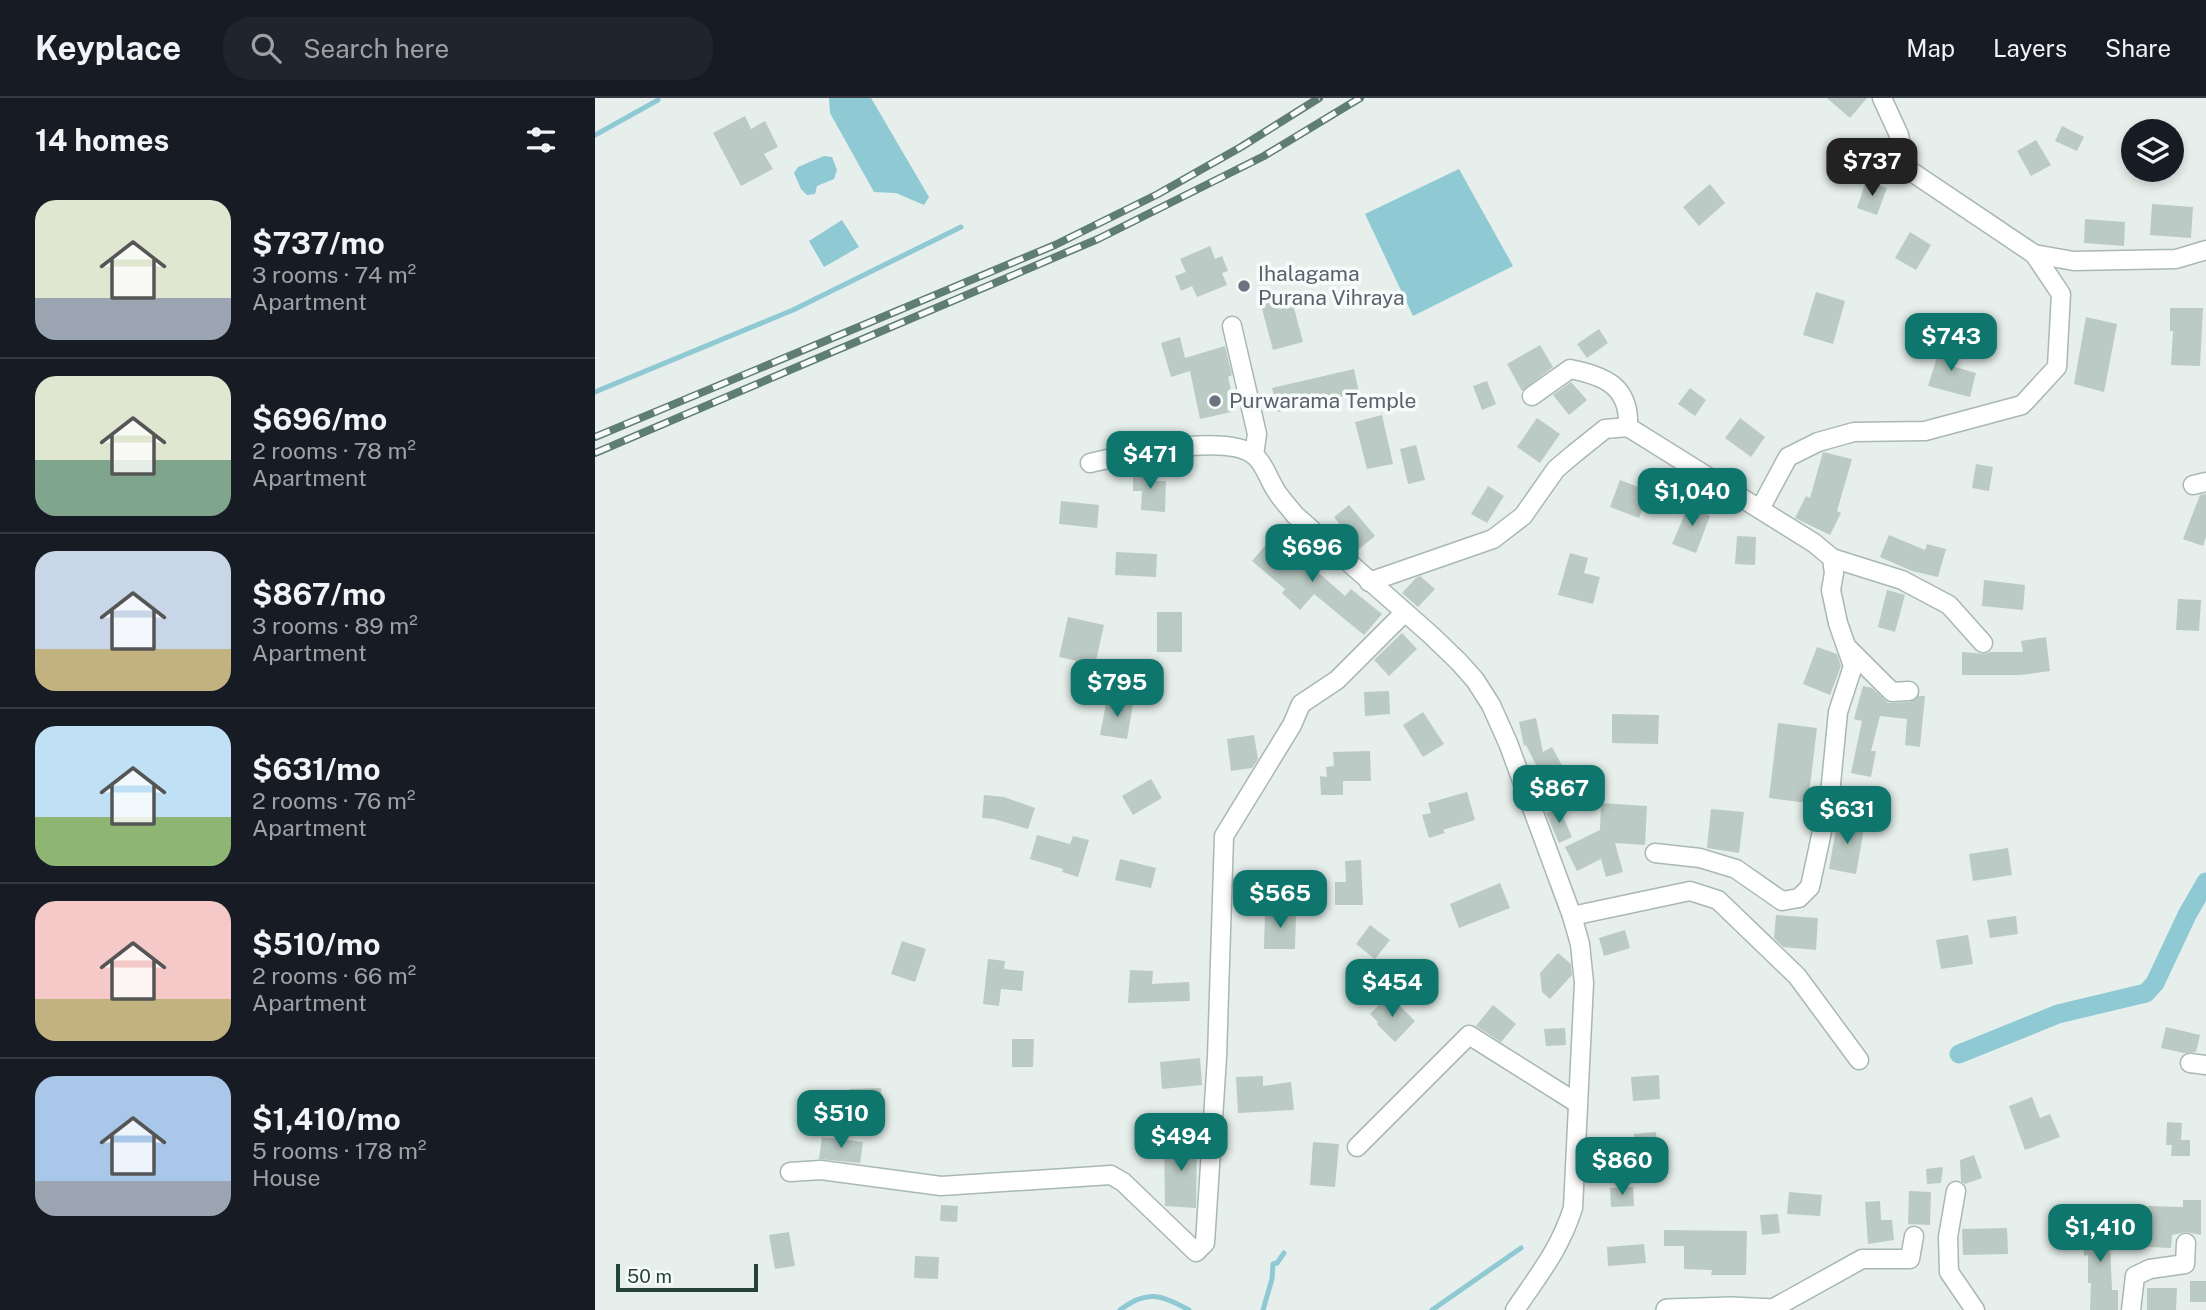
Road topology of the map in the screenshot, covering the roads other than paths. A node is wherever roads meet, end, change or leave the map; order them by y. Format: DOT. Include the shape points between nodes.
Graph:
graph roads {
  1 [pos="1882,98"];
  2 [pos="2206,250"];
  3 [pos="2034,254"];
  4 [pos="1232,326"];
  5 [pos="1531,396"];
  6 [pos="1628,428"];
  7 [pos="1254,455"];
  8 [pos="1090,463"];
  9 [pos="1760,509"];
  10 [pos="1832,558"];
  11 [pos="1369,582"];
  12 [pos="1404,612"];
  13 [pos="1983,643"];
  14 [pos="1849,649"];
  15 [pos="1909,691"];
  16 [pos="1655,853"];
  17 [pos="1572,916"];
  18 [pos="1859,1060"];
  19 [pos="1577,1103"];
  20 [pos="1357,1147"];
  21 [pos="790,1172"];
  22 [pos="1956,1191"];
  23 [pos="1914,1236"];
  24 [pos="2186,1243"];
  25 [pos="1515,1310"];
  26 [pos="1667,1310"];
  27 [pos="1773,1310"];
  28 [pos="1975,1310"];
  29 [pos="2131,1310"];
  1 -- 3 [label="street" via="1899,135 1906,167"];
  2 -- 3 [label="street" via="2176,259 2074,261"];
  3 -- 9 [label="street" via="2061,294 2057,367 2021,405 1925,431 1854,432 1818,442 1788,457"];
  4 -- 7 [label="street" via="1257,434"];
  5 -- 6 [label="street" via="1570,369 1591,373 1625,397"];
  6 -- 9 [label="street"];
  6 -- 11 [label="street" via="1605,429 1574,453 1556,469 1523,516 1493,540"];
  7 -- 8 [label="street" via="1228,446 1205,446 1153,449"];
  7 -- 11 [label="street" via="1295,514"];
  9 -- 10 [label="street"];
  10 -- 13 [label="street" via="1902,580 1949,605"];
  10 -- 14 [label="street" via="1831,590"];
  11 -- 12 [label="street"];
  12 -- 17 [label="street" via="1459,662 1491,705"];
  12 -- 21 [label="street" via="1337,680 1301,704 1224,836 1205,1243 1196,1252 1111,1175 941,1186 821,1170"];
  14 -- 15 [label="street" via="1892,692"];
  14 -- 16 [label="street" via="1853,666 1838,712 1830,794 1811,887 1799,898 1782,901 1736,869 1700,858"];
  17 -- 18 [label="street" via="1690,891 1718,900 1797,976"];
  17 -- 19 [label="street" via="1584,983"];
  19 -- 20 [label="street" via="1469,1035"];
  19 -- 25 [label="street" via="1573,1208 1556,1250"];
  22 -- 28 [label="street" via="1948,1237 1949,1272"];
  23 -- 27 [label="street" via="1910,1259 1862,1259"];
  24 -- 29 [label="street" via="2185,1264 2135,1276"];
  26 -- 27 [label="street"];
}
